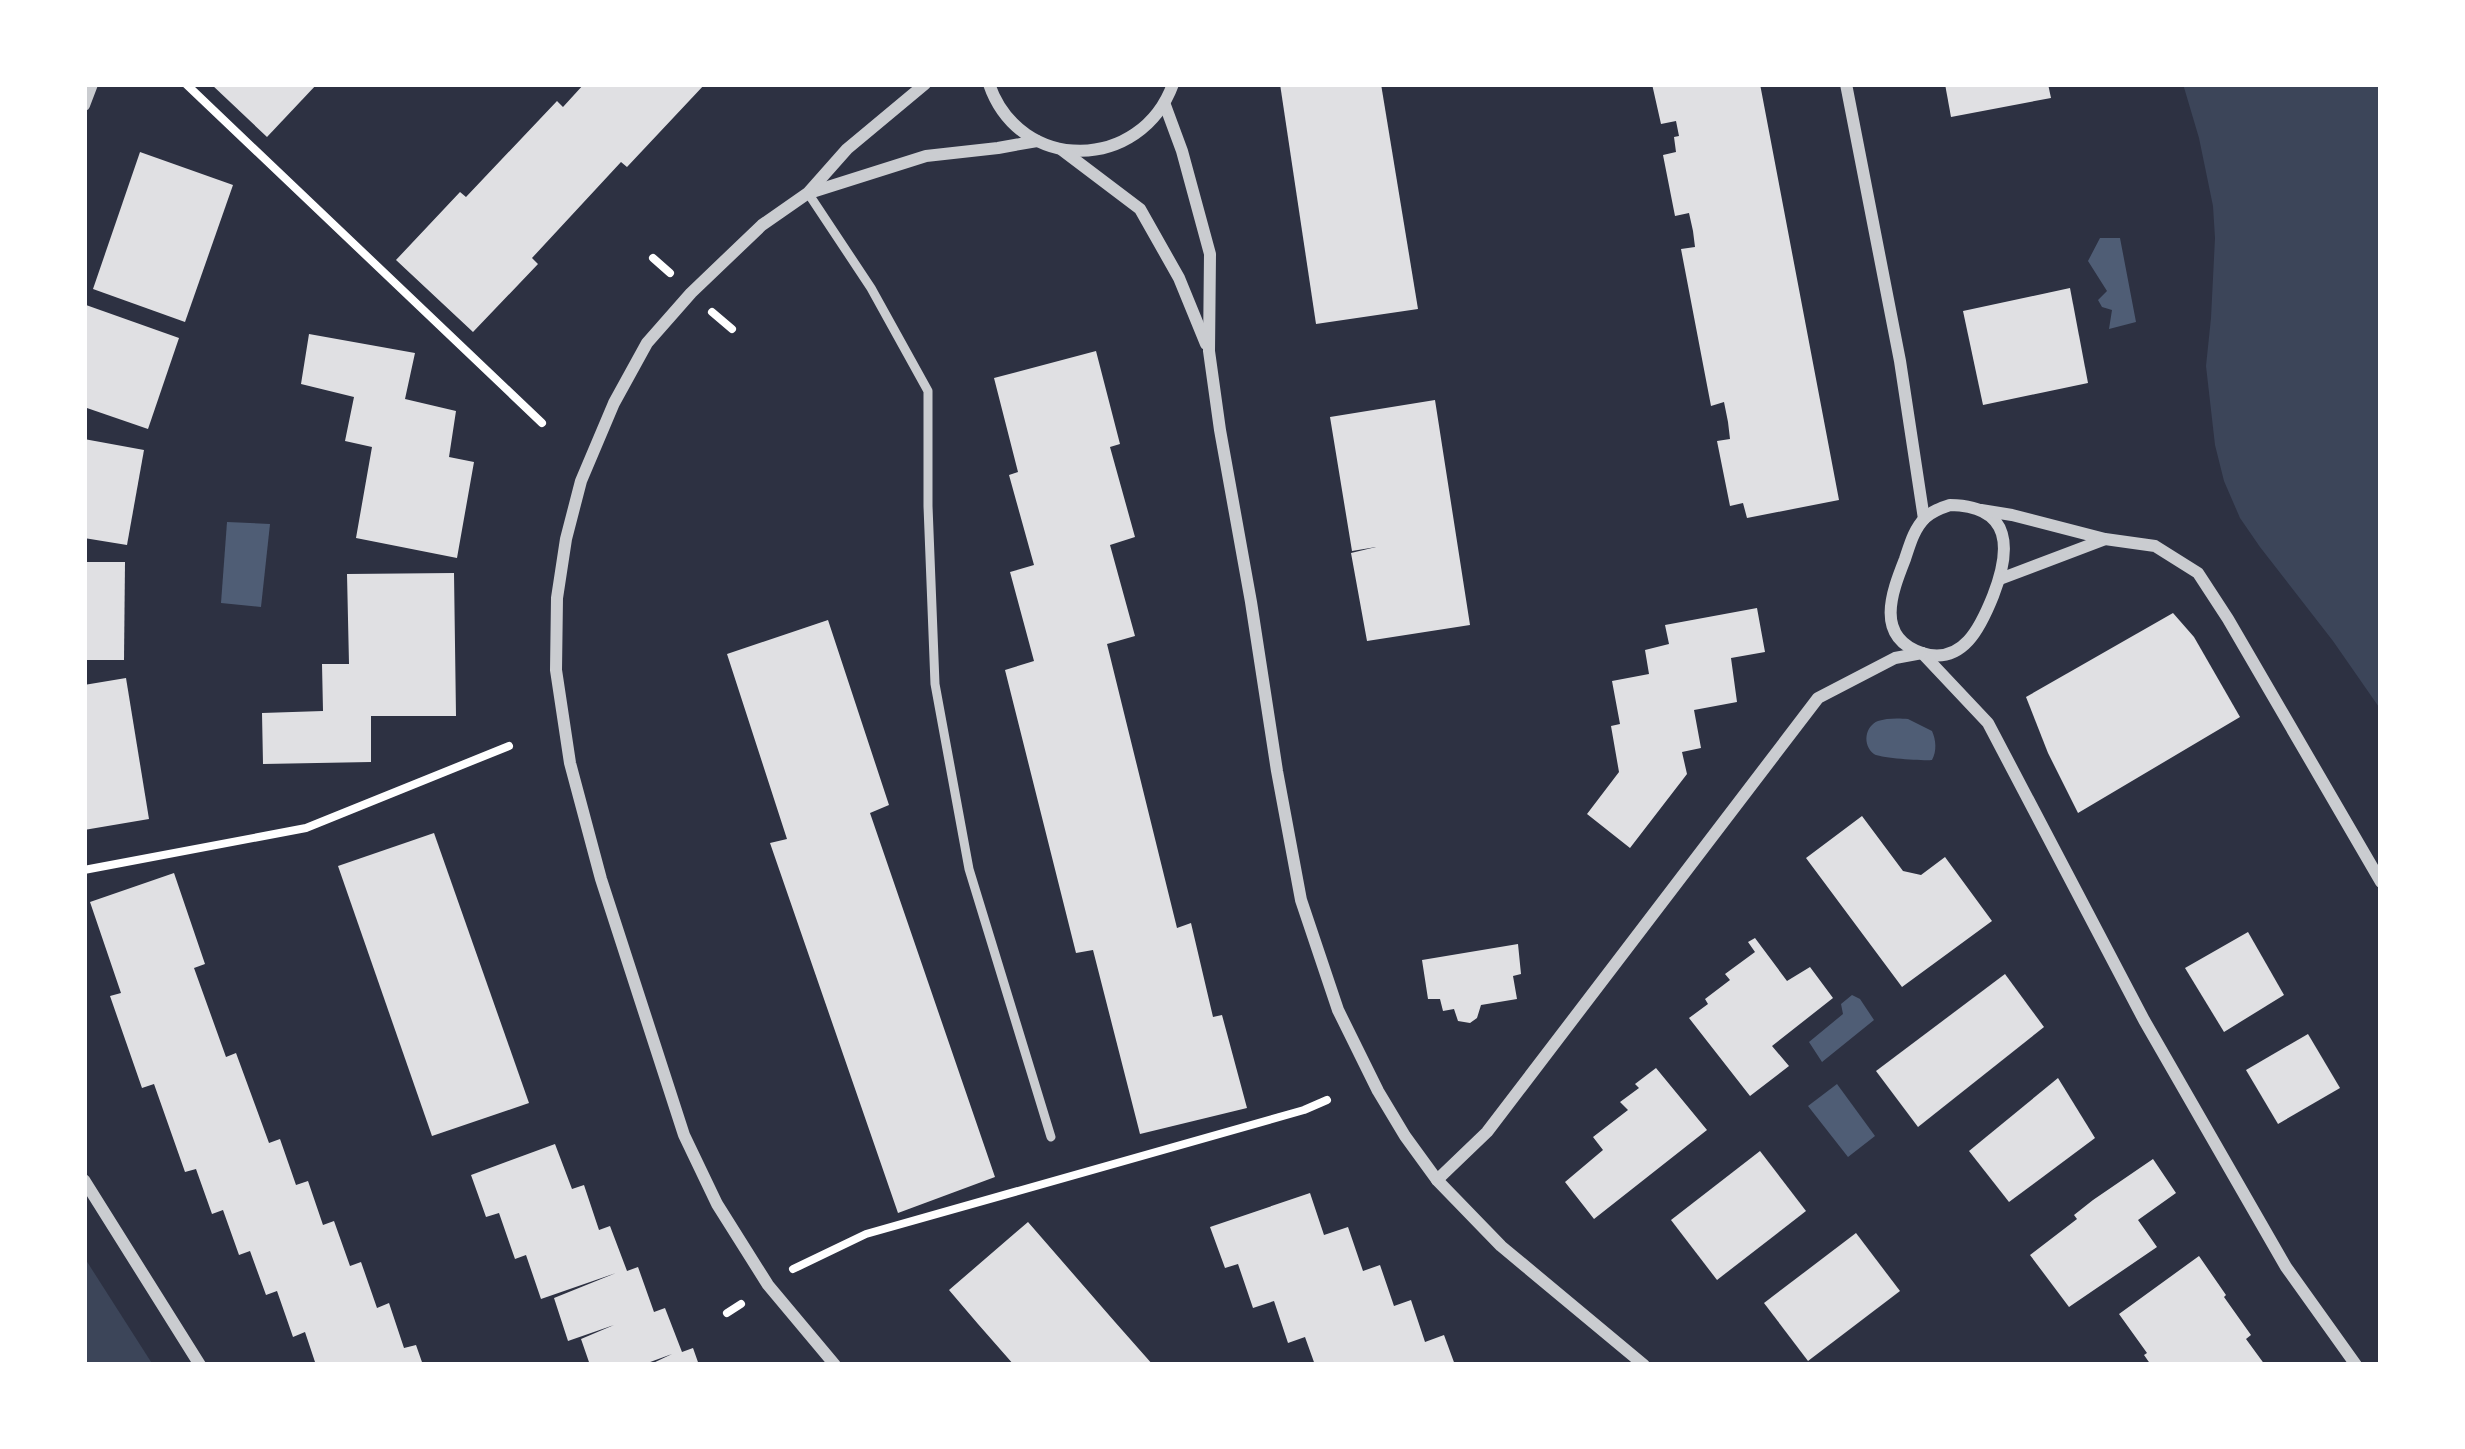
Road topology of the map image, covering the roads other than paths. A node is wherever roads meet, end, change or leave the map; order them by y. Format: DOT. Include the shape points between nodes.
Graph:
graph roads {
  1 [pos="92,84"];
  2 [pos="925,84"];
  3 [pos="988,84"];
  4 [pos="1173,84"];
  5 [pos="1846,84"];
  6 [pos="84,105"];
  7 [pos="1166,105"];
  8 [pos="1036,141"];
  9 [pos="1062,150"];
  10 [pos="808,193"];
  11 [pos="1209,351"];
  12 [pos="1981,510"];
  13 [pos="1924,519"];
  14 [pos="2104,539"];
  15 [pos="2000,579"];
  16 [pos="1922,653"];
  17 [pos="2381,882"];
  18 [pos="1052,1137"];
  19 [pos="84,1180"];
  20 [pos="1437,1180"];
  21 [pos="200,1365"];
  22 [pos="835,1365"];
  23 [pos="1644,1365"];
  24 [pos="2356,1365"];
  1 -- 6 [label="street"];
  2 -- 10 [label="street"];
  3 -- 8 [label="street" via="1009,119"];
  4 -- 7 [label="street"];
  5 -- 13 [label="street"];
  7 -- 9 [label="street" via="1121,144"];
  7 -- 11 [label="street" via="1210,254"];
  8 -- 9 [label="street"];
  8 -- 10 [label="street" via="926,156"];
  9 -- 11 [label="street" via="1140,209"];
  10 -- 18 [label="lane" via="872,287 928,391 935,684 969,869"];
  10 -- 22 [label="street" via="691,293 647,344 614,404 580,481 566,538 556,670 601,879 684,1135 768,1285"];
  11 -- 20 [label="street" via="1301,900 1338,1010 1378,1091"];
  12 -- 13 [label="street" via="1949,505"];
  12 -- 14 [label="street"];
  12 -- 15 [label="street" via="2002,534"];
  13 -- 16 [label="street" via="1889,599 1903,641"];
  14 -- 15 [label="street"];
  14 -- 17 [label="street" via="2155,546 2198,573"];
  15 -- 16 [label="street" via="1964,647"];
  16 -- 20 [label="street" via="1895,658 1818,698 1487,1132"];
  16 -- 24 [label="street" via="1988,723 2286,1268"];
  19 -- 21 [label="street"];
  20 -- 23 [label="street" via="1501,1246"];
}
